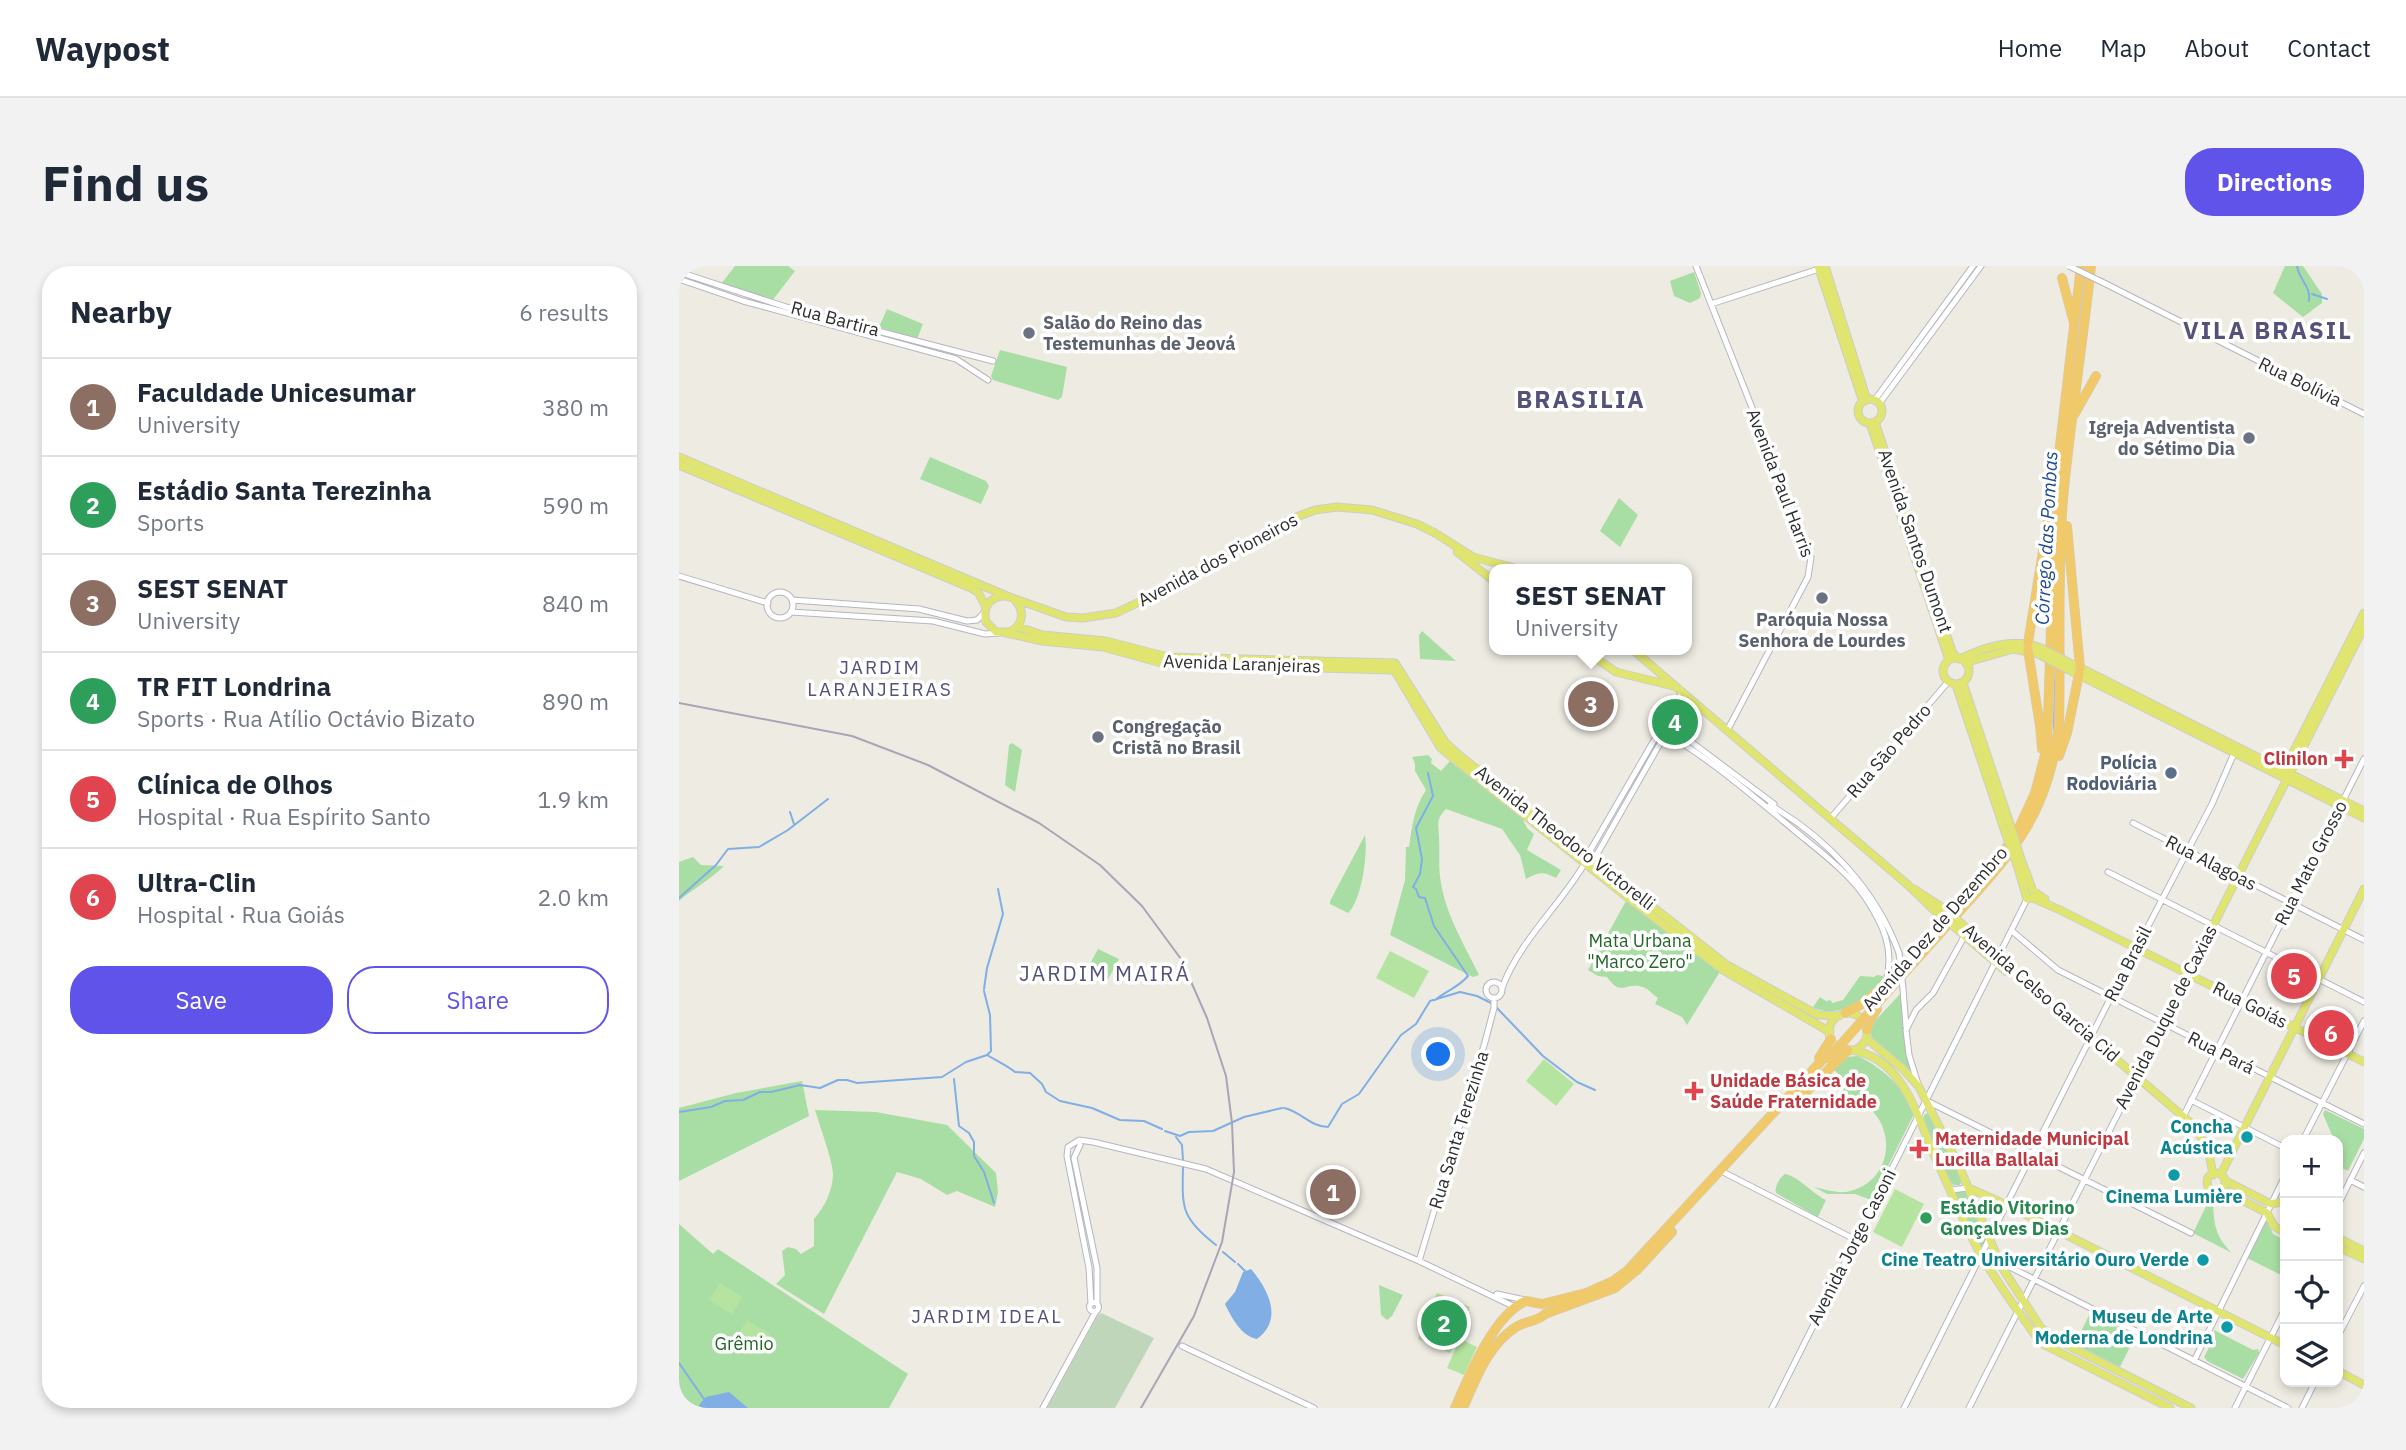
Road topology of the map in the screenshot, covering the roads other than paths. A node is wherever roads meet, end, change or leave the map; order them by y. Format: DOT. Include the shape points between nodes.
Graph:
graph roads {
  1 [pos="1696,266"];
  2 [pos="1973,266"];
  3 [pos="1981,266"];
  4 [pos="2069,266"];
  5 [pos="2081,266"];
  6 [pos="2091,266"];
  7 [pos="1823,267"];
  8 [pos="679,272"];
  9 [pos="2062,278"];
  10 [pos="679,279"];
  11 [pos="1711,304"];
  12 [pos="2086,317"];
  13 [pos="2075,329"];
  14 [pos="2092,357"];
  15 [pos="993,361"];
  16 [pos="2096,376"];
  17 [pos="988,380"];
  18 [pos="1890,384"];
  19 [pos="1871,402"];
  20 [pos="2364,414"];
  21 [pos="2074,416"];
  22 [pos="1872,423"];
  23 [pos="679,457"];
  24 [pos="679,466"];
  25 [pos="2056,479"];
  26 [pos="2063,500"];
  27 [pos="1469,559"];
  28 [pos="1496,563"];
  29 [pos="1500,564"];
  30 [pos="1489,566"];
  31 [pos="1484,574"];
  32 [pos="679,576"];
  33 [pos="1489,578"];
  34 [pos="1009,596"];
  35 [pos="792,600"];
  36 [pos="768,603"];
  37 [pos="1032,605"];
  38 [pos="985,610"];
  39 [pos="1022,611"];
  40 [pos="791,612"];
  41 [pos="2364,613"];
  42 [pos="1018,627"];
  43 [pos="2364,627"];
  44 [pos="1003,634"];
  45 [pos="2005,647"];
  46 [pos="2028,647"];
  47 [pos="1591,655"];
  48 [pos="1639,655"];
  49 [pos="1955,659"];
  50 [pos="1395,663"];
  51 [pos="1967,665"];
  52 [pos="1654,668"];
  53 [pos="2075,669"];
  54 [pos="1396,673"];
  55 [pos="1649,679"];
  56 [pos="1661,679"];
  57 [pos="1956,683"];
  58 [pos="1680,690"];
  59 [pos="1668,724"];
  60 [pos="1663,731"];
  61 [pos="1727,731"];
  62 [pos="2236,750"];
  63 [pos="2364,759"];
  64 [pos="2043,765"];
  65 [pos="2286,775"];
  66 [pos="2047,783"];
  67 [pos="1756,797"];
  68 [pos="2347,806"];
  69 [pos="2364,811"];
  70 [pos="1784,813"];
  71 [pos="2364,818"];
  72 [pos="1830,819"];
  73 [pos="2133,823"];
  74 [pos="2186,850"];
  75 [pos="1588,861"];
  76 [pos="2019,862"];
  77 [pos="2108,872"];
  78 [pos="2238,876"];
  79 [pos="2364,889"];
  80 [pos="2161,898"];
  81 [pos="2027,899"];
  82 [pos="2291,904"];
  83 [pos="2060,910"];
  84 [pos="2213,925"];
  85 [pos="1964,930"];
  86 [pos="2343,930"];
  87 [pos="2012,931"];
  88 [pos="2364,940"];
  89 [pos="2136,948"];
  90 [pos="2266,952"];
  91 [pos="1997,960"];
  92 [pos="1507,974"];
  93 [pos="2189,974"];
  94 [pos="1899,975"];
  95 [pos="2319,979"];
  96 [pos="1496,982"];
  97 [pos="1886,982"];
  98 [pos="1501,988"];
  99 [pos="2111,997"];
  100 [pos="2241,1000"];
  101 [pos="2364,1002"];
  102 [pos="1494,1003"];
  103 [pos="1842,1014"];
  104 [pos="2364,1021"];
  105 [pos="2164,1024"];
  106 [pos="2295,1028"];
  107 [pos="1906,1030"];
  108 [pos="1866,1034"];
  109 [pos="1830,1036"];
  110 [pos="2089,1040"];
  111 [pos="1850,1050"];
  112 [pos="2216,1050"];
  113 [pos="2348,1054"];
  114 [pos="2364,1062"];
  115 [pos="2270,1077"];
  116 [pos="2136,1078"];
  117 [pos="1919,1087"];
  118 [pos="1791,1097"];
  119 [pos="2191,1100"];
  120 [pos="1927,1101"];
  121 [pos="2322,1103"];
  122 [pos="1920,1115"];
  123 [pos="2183,1117"];
  124 [pos="2364,1124"];
  125 [pos="2244,1126"];
  126 [pos="2306,1135"];
  127 [pos="2280,1145"];
  128 [pos="2364,1153"];
  129 [pos="2032,1154"];
  130 [pos="1073,1168"];
  131 [pos="1724,1172"];
  132 [pos="2218,1177"];
  133 [pos="1965,1178"];
  134 [pos="2084,1180"];
  135 [pos="2350,1180"];
  136 [pos="2280,1186"];
  137 [pos="2364,1187"];
  138 [pos="1969,1188"];
  139 [pos="1954,1189"];
  140 [pos="2221,1189"];
  141 [pos="2341,1198"];
  142 [pos="2261,1199"];
  143 [pos="2280,1202"];
  144 [pos="2271,1204"];
  145 [pos="2007,1205"];
  146 [pos="2258,1209"];
  147 [pos="2267,1213"];
  148 [pos="2280,1230"];
  149 [pos="2059,1231"];
  150 [pos="2191,1233"];
  151 [pos="1989,1239"];
  152 [pos="1856,1240"];
  153 [pos="2343,1240"];
  154 [pos="2343,1249"];
  155 [pos="2364,1251"];
  156 [pos="1981,1255"];
  157 [pos="2364,1259"];
  158 [pos="1419,1261"];
  159 [pos="1998,1261"];
  160 [pos="2034,1279"];
  161 [pos="2364,1286"];
  162 [pos="1090,1291"];
  163 [pos="1489,1293"];
  164 [pos="1083,1300"];
  165 [pos="1528,1301"];
  166 [pos="2022,1302"];
  167 [pos="1542,1304"];
  168 [pos="1094,1307"];
  169 [pos="1513,1309"];
  170 [pos="2018,1311"];
  171 [pos="2219,1311"];
  172 [pos="1545,1314"];
  173 [pos="2280,1319"];
  174 [pos="1518,1326"];
  175 [pos="2343,1326"];
  176 [pos="2271,1338"];
  177 [pos="2280,1342"];
  178 [pos="1182,1346"];
  179 [pos="2194,1361"];
  180 [pos="2343,1374"];
  181 [pos="2364,1384"];
  182 [pos="2246,1387"];
  183 [pos="2312,1387"];
  184 [pos="1043,1408"];
  185 [pos="1314,1408"];
  186 [pos="1455,1408"];
  187 [pos="1463,1408"];
  188 [pos="1772,1408"];
  189 [pos="1904,1408"];
  190 [pos="1969,1408"];
  191 [pos="2170,1408"];
  192 [pos="2190,1408"];
  193 [pos="2235,1408"];
  194 [pos="2288,1408"];
  195 [pos="2302,1408"];
  1 -- 11 [label="street, Avenida Paul Harris"];
  2 -- 18 [label="street"];
  3 -- 18 [label="street"];
  4 -- 20 [label="street, Rua Bolívia, bridge"];
  5 -- 13 [label="highway, Avenida Dez de Dezembro"];
  6 -- 12 [label="highway, Avenida Dez de Dezembro"];
  7 -- 11 [label="street"];
  7 -- 19 [label="main road"];
  8 -- 15 [label="street, Rua Bartira" via="786,307"];
  9 -- 13 [label="highway"];
  10 -- 17 [label="street, Rua Bartira" via="955,359"];
  11 -- 61 [label="street, Avenida Paul Harris" via="1811,557 1808,578"];
  12 -- 14 [label="highway" via="2085,352"];
  12 -- 21 [label="highway, Avenida Dez de Dezembro"];
  13 -- 25 [label="highway, Avenida Dez de Dezembro"];
  16 -- 21 [label="highway"];
  18 -- 19 [label="street"];
  19 -- 22 [label="main road" via="1881,414"];
  19 -- 22 [label="main road" via="1858,408 1863,421"];
  21 -- 26 [label="highway, Avenida Dez de Dezembro"];
  22 -- 49 [label="main road, Avenida Santos Dumont"];
  23 -- 34 [label="main road, Avenida dos Pioneiros"];
  24 -- 38 [label="main road" via="971,588 978,592"];
  25 -- 46 [label="highway"];
  25 -- 64 [label="highway, Avenida Dez de Dezembro"];
  26 -- 53 [label="highway"];
  26 -- 66 [label="highway, Avenida Dez de Dezembro" via="2059,725"];
  27 -- 28 [label="main road"];
  27 -- 31 [label="main road, Avenida dos Pioneiros"];
  27 -- 37 [label="main road, Avenida dos Pioneiros" via="1417,524 1372,510 1337,507 1291,519 1116,613 1074,618"];
  28 -- 29 [label="main road"];
  30 -- 31 [label="main road"];
  31 -- 33 [label="main road, Avenida dos Pioneiros"];
  32 -- 36 [label="street"];
  34 -- 37 [label="main road, Avenida dos Pioneiros"];
  34 -- 38 [label="main road" via="992,599"];
  34 -- 39 [label="main road"];
  35 -- 36 [label="street" via="779,592"];
  35 -- 38 [label="street" via="919,609 967,621 977,620"];
  35 -- 40 [label="street"];
  36 -- 40 [label="street" via="777,617"];
  37 -- 39 [label="main road"];
  38 -- 44 [label="main road" via="988,626"];
  39 -- 42 [label="main road"];
  40 -- 44 [label="street, Avenida Laranjeiras" via="933,621"];
  41 -- 65 [label="main road, Avenida Duque de Caxias"];
  42 -- 44 [label="main road"];
  42 -- 50 [label="main road, Avenida Laranjeiras" via="1043,635 1106,641 1168,657"];
  43 -- 65 [label="main road, Avenida Duque de Caxias"];
  44 -- 54 [label="main road, Avenida Laranjeiras" via="1103,647 1165,664 1388,669"];
  45 -- 46 [label="main road"];
  45 -- 49 [label="main road"];
  45 -- 51 [label="main road"];
  46 -- 53 [label="main road, bridge"];
  46 -- 64 [label="highway"];
  47 -- 55 [label="main road" via="1611,670"];
  48 -- 52 [label="main road"];
  49 -- 51 [label="main road"];
  49 -- 57 [label="main road" via="1943,671"];
  50 -- 75 [label="main road, Avenida Theodoro Victorelli" via="1447,745"];
  51 -- 57 [label="main road" via="1968,676"];
  52 -- 55 [label="main road"];
  52 -- 56 [label="main road"];
  53 -- 62 [label="main road"];
  53 -- 66 [label="highway" via="2067,733"];
  54 -- 75 [label="main road, Avenida Theodoro Victorelli" via="1440,747"];
  55 -- 56 [label="main road"];
  56 -- 58 [label="main road"];
  57 -- 72 [label="street, Rua São Pedro"];
  57 -- 76 [label="main road, bridge"];
  58 -- 59 [label="street"];
  58 -- 61 [label="main road, Avenida Celso Garcia Cid"];
  59 -- 60 [label="street"];
  59 -- 70 [label="street"];
  60 -- 67 [label="street"];
  60 -- 75 [label="street"];
  61 -- 72 [label="main road, Avenida Celso Garcia Cid"];
  62 -- 65 [label="main road"];
  62 -- 74 [label="street, Rua Brasil"];
  63 -- 68 [label="street, Rua Mato Grosso"];
  64 -- 94 [label="highway, Avenida Dez de Dezembro" via="2029,808 2010,843"];
  65 -- 68 [label="main road"];
  65 -- 78 [label="main road, Avenida Duque de Caxias"];
  66 -- 94 [label="highway, Avenida Dez de Dezembro" via="2029,826 2007,858"];
  67 -- 70 [label="street"];
  67 -- 97 [label="street" via="1865,898 1889,949"];
  68 -- 69 [label="main road"];
  68 -- 71 [label="main road"];
  68 -- 82 [label="street, Rua Mato Grosso"];
  70 -- 107 [label="street, bridge" via="1859,880 1883,914 1899,953"];
  72 -- 85 [label="main road, Avenida Celso Garcia Cid, bridge"];
  73 -- 74 [label="street, Rua Alagoas"];
  74 -- 78 [label="street, Rua Alagoas"];
  74 -- 80 [label="street, Rua Brasil"];
  75 -- 92 [label="street"];
  75 -- 103 [label="main road, Avenida Theodoro Victorelli" via="1727,965 1818,1016"];
  75 -- 109 [label="main road, Avenida Theodoro Victorelli" via="1723,970"];
  76 -- 81 [label="main road"];
  76 -- 83 [label="main road, Rua Goiás" via="2033,891"];
  77 -- 80 [label="street"];
  78 -- 82 [label="street, Rua Alagoas"];
  78 -- 84 [label="main road, Avenida Duque de Caxias"];
  79 -- 86 [label="main road"];
  80 -- 84 [label="street"];
  80 -- 89 [label="street, Rua Brasil"];
  81 -- 83 [label="main road, Rua Goiás"];
  81 -- 87 [label="street, Avenida Jorge Casoni"];
  82 -- 86 [label="street, Rua Alagoas"];
  82 -- 90 [label="street, Rua Mato Grosso"];
  83 -- 89 [label="main road, Rua Goiás"];
  84 -- 90 [label="street"];
  84 -- 93 [label="main road, Avenida Duque de Caxias"];
  85 -- 91 [label="main road, Avenida Celso Garcia Cid"];
  85 -- 107 [label="street" via="1933,993 1916,1010"];
  86 -- 88 [label="street, Rua Alagoas"];
  86 -- 95 [label="main road"];
  87 -- 91 [label="street, Avenida Jorge Casoni"];
  87 -- 99 [label="street, Rua Pará" via="2058,970"];
  89 -- 93 [label="main road, Rua Goiás"];
  89 -- 99 [label="street, Rua Brasil"];
  90 -- 95 [label="street"];
  90 -- 100 [label="street, Rua Mato Grosso"];
  91 -- 110 [label="main road, Avenida Celso Garcia Cid"];
  91 -- 120 [label="street, Avenida Jorge Casoni"];
  92 -- 96 [label="street"];
  92 -- 98 [label="street"];
  93 -- 100 [label="main road, Rua Goiás"];
  93 -- 105 [label="main road, Avenida Duque de Caxias"];
  94 -- 97 [label="highway"];
  94 -- 108 [label="highway"];
  94 -- 118 [label="highway, Avenida Dez de Dezembro, bridge"];
  95 -- 101 [label="street"];
  95 -- 106 [label="main road"];
  96 -- 98 [label="street"];
  96 -- 102 [label="street" via="1486,990"];
  97 -- 103 [label="highway" via="1862,1004"];
  98 -- 102 [label="street"];
  99 -- 105 [label="street, Rua Pará"];
  99 -- 110 [label="street, Rua Brasil"];
  100 -- 106 [label="main road, Rua Goiás"];
  100 -- 112 [label="street, Rua Mato Grosso"];
  102 -- 158 [label="street, Rua Santa Terezinha"];
  103 -- 108 [label="main road" via="1861,1018"];
  103 -- 109 [label="main road" via="1833,1021"];
  104 -- 113 [label="street"];
  105 -- 112 [label="street, Rua Pará"];
  105 -- 116 [label="main road, Avenida Duque de Caxias"];
  106 -- 113 [label="main road, Rua Goiás"];
  106 -- 115 [label="main road"];
  107 -- 117 [label="street"];
  108 -- 111 [label="main road" via="1861,1046"];
  108 -- 117 [label="main road"];
  109 -- 111 [label="main road" via="1836,1046"];
  109 -- 118 [label="highway" via="1826,1051"];
  110 -- 116 [label="main road, Avenida Celso Garcia Cid"];
  110 -- 129 [label="street, Rua Brasil"];
  111 -- 118 [label="highway" via="1803,1095"];
  111 -- 122 [label="main road" via="1883,1064"];
  112 -- 115 [label="street, Rua Pará"];
  112 -- 119 [label="street, Rua Mato Grosso"];
  113 -- 114 [label="main road, Rua Goiás"];
  113 -- 121 [label="street"];
  115 -- 121 [label="street, Rua Pará"];
  115 -- 125 [label="main road"];
  116 -- 123 [label="main road, Avenida Celso Garcia Cid"];
  116 -- 132 [label="main road, Avenida Celso Garcia Cid" via="2195,1133"];
  116 -- 134 [label="street, Avenida Duque de Caxias"];
  117 -- 120 [label="main road"];
  118 -- 131 [label="highway, Avenida Dez de Dezembro"];
  119 -- 123 [label="street, Rua Mato Grosso"];
  119 -- 125 [label="street"];
  120 -- 122 [label="street, Avenida Jorge Casoni"];
  120 -- 129 [label="street"];
  120 -- 133 [label="main road"];
  121 -- 124 [label="street, Rua Pará"];
  121 -- 126 [label="street"];
  122 -- 139 [label="main road"];
  122 -- 152 [label="street, Avenida Jorge Casoni"];
  123 -- 132 [label="main road, Avenida Celso Garcia Cid" via="2204,1139"];
  125 -- 127 [label="street"];
  125 -- 132 [label="main road"];
  128 -- 135 [label="street"];
  129 -- 134 [label="street"];
  129 -- 145 [label="street, Rua Brasil"];
  130 -- 158 [label="street" via="1078,1142 1093,1142 1206,1169"];
  130 -- 162 [label="street"];
  130 -- 168 [label="street" via="1097,1268"];
  131 -- 152 [label="street"];
  131 -- 167 [label="highway, Avenida Dez de Dezembro" via="1616,1279 1586,1293"];
  131 -- 172 [label="highway, Avenida Dez de Dezembro" via="1629,1277 1607,1292"];
  132 -- 140 [label="main road"];
  132 -- 140 [label="main road" via="2207,1182 2209,1189"];
  132 -- 142 [label="main road"];
  133 -- 138 [label="main road"];
  133 -- 139 [label="main road"];
  134 -- 149 [label="street, Avenida Duque de Caxias"];
  134 -- 150 [label="street"];
  135 -- 137 [label="street"];
  135 -- 141 [label="street"];
  136 -- 144 [label="street"];
  138 -- 139 [label="street"];
  138 -- 145 [label="main road"];
  138 -- 151 [label="main road"];
  139 -- 156 [label="main road"];
  140 -- 146 [label="main road"];
  142 -- 144 [label="main road"];
  142 -- 146 [label="main road"];
  143 -- 144 [label="main road"];
  144 -- 147 [label="street"];
  145 -- 149 [label="main road"];
  145 -- 151 [label="street, Rua Brasil"];
  146 -- 147 [label="main road"];
  147 -- 148 [label="main road"];
  147 -- 171 [label="street"];
  149 -- 160 [label="street, Avenida Duque de Caxias"];
  149 -- 171 [label="main road"];
  151 -- 156 [label="street, Rua Brasil"];
  151 -- 159 [label="main road"];
  152 -- 188 [label="street, Avenida Jorge Casoni"];
  153 -- 155 [label="main road"];
  154 -- 157 [label="main road"];
  156 -- 170 [label="main road"];
  156 -- 189 [label="street, Rua Brasil"];
  158 -- 163 [label="street"];
  159 -- 160 [label="street"];
  159 -- 166 [label="main road"];
  160 -- 166 [label="street, Avenida Duque de Caxias"];
  160 -- 179 [label="street"];
  161 -- 175 [label="street"];
  162 -- 164 [label="street"];
  162 -- 168 [label="street"];
  163 -- 165 [label="street"];
  163 -- 169 [label="street"];
  165 -- 167 [label="highway, Avenida Dez de Dezembro"];
  165 -- 169 [label="highway"];
  166 -- 170 [label="street, Avenida Duque de Caxias"];
  166 -- 192 [label="main road" via="2048,1334"];
  167 -- 172 [label="highway"];
  168 -- 184 [label="street" via="1087,1330"];
  169 -- 174 [label="highway" via="1510,1321"];
  169 -- 186 [label="highway" via="1481,1355"];
  170 -- 190 [label="street, Avenida Duque de Caxias"];
  170 -- 191 [label="main road" via="2043,1343"];
  171 -- 176 [label="main road"];
  171 -- 179 [label="street"];
  172 -- 174 [label="highway, Avenida Dez de Dezembro"];
  173 -- 176 [label="street"];
  174 -- 187 [label="highway, Avenida Dez de Dezembro" via="1490,1353"];
  176 -- 177 [label="main road"];
  176 -- 182 [label="street"];
  178 -- 185 [label="street"];
  179 -- 182 [label="street"];
  180 -- 181 [label="main road"];
  182 -- 193 [label="street"];
  182 -- 194 [label="street"];
  183 -- 195 [label="street"];
}
